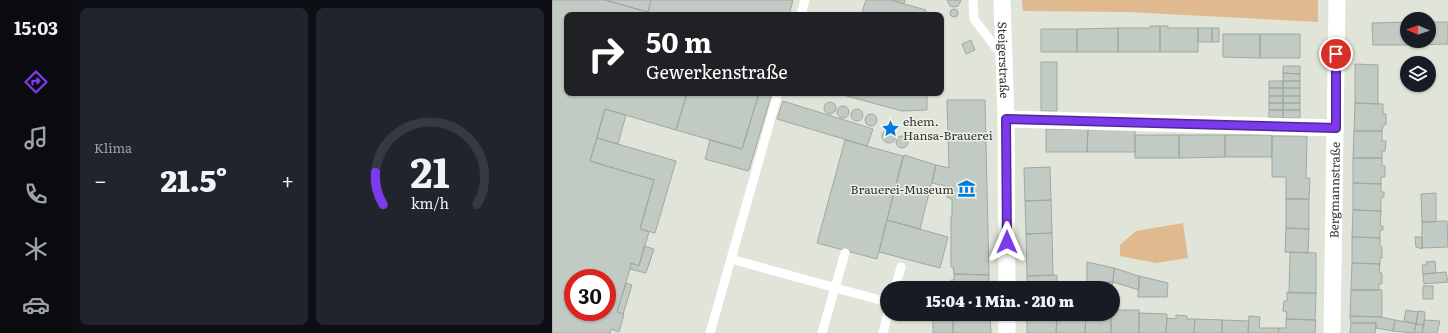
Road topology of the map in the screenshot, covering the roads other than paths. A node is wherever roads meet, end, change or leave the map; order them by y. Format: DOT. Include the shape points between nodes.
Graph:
graph roads {
  1 [pos="805,0"];
  2 [pos="973,0"];
  3 [pos="1002,0"];
  4 [pos="1337,0"];
  5 [pos="802,12"];
  6 [pos="1004,58"];
  7 [pos="777,96"];
  8 [pos="1006,119"];
  9 [pos="1336,128"];
  10 [pos="845,253"];
  11 [pos="731,259"];
  12 [pos="901,267"];
  13 [pos="897,281"];
  14 [pos="1007,281"];
  15 [pos="835,288"];
  16 [pos="880,300"];
  17 [pos="886,321"];
  18 [pos="1007,321"];
  19 [pos="710,333"];
  20 [pos="822,333"];
  21 [pos="883,333"];
  22 [pos="1007,333"];
  23 [pos="1332,333"];
  1 -- 5 [label="lane"];
  2 -- 6 [label="lane" via="974,19"];
  3 -- 6 [label="street, Steigerstraße"];
  4 -- 9 [label="street, Bergmannstraße"];
  6 -- 8 [label="street, Steigerstraße"];
  7 -- 11 [label="lane"];
  8 -- 9 [label="street"];
  8 -- 14 [label="street, Steigerstraße"];
  9 -- 23 [label="street, Bergmannstraße"];
  10 -- 15 [label="lane"];
  11 -- 15 [label="lane"];
  11 -- 19 [label="lane"];
  12 -- 13 [label="lane"];
  15 -- 16 [label="lane"];
  15 -- 20 [label="lane"];
  17 -- 21 [label="lane"];
  18 -- 22 [label="street"];
}
